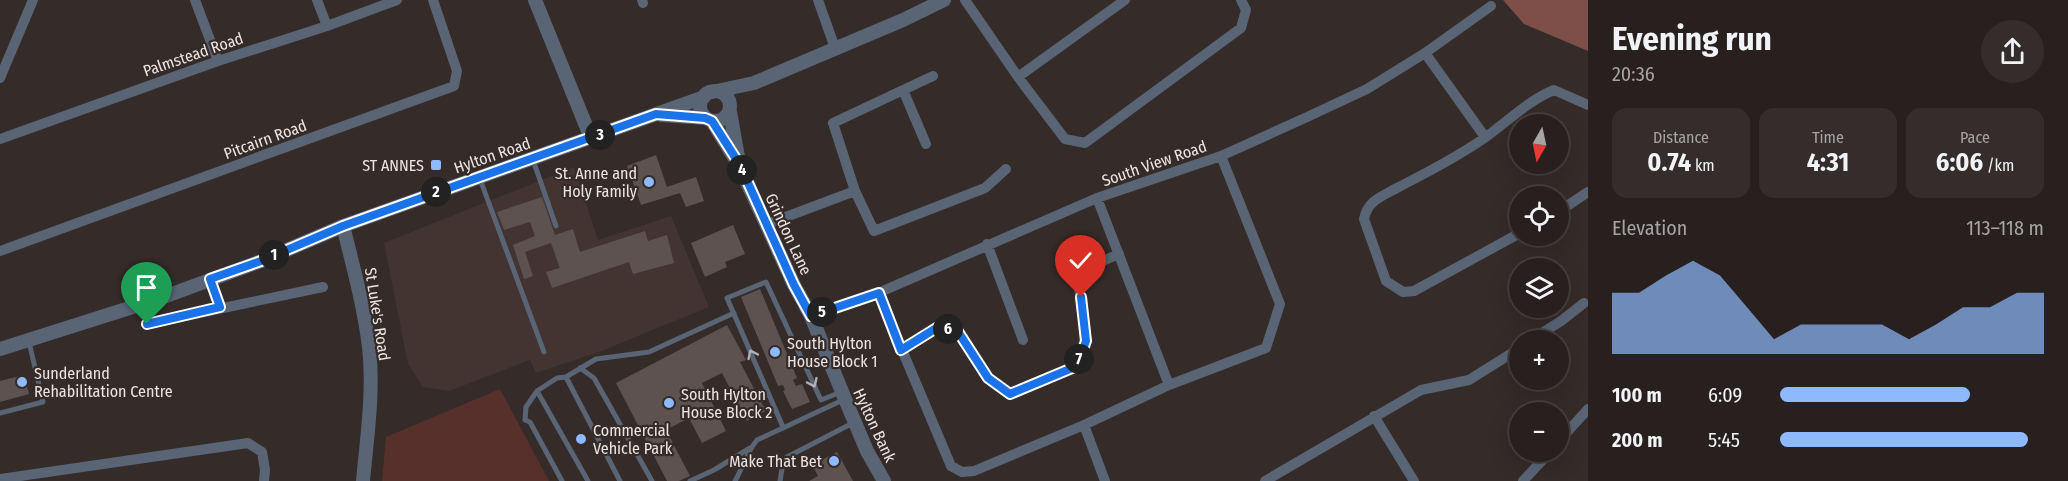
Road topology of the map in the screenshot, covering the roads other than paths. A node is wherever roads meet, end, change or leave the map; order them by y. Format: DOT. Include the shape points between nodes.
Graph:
graph roads {
  1 [pos="195,0"];
  2 [pos="317,0"];
  3 [pos="397,0"];
  4 [pos="433,0"];
  5 [pos="535,0"];
  6 [pos="818,0"];
  7 [pos="944,0"];
  8 [pos="965,0"];
  9 [pos="1125,0"];
  10 [pos="1242,0"];
  11 [pos="28,2"];
  12 [pos="1491,6"];
  13 [pos="327,26"];
  14 [pos="835,48"];
  15 [pos="1425,53"];
  16 [pos="218,61"];
  17 [pos="933,76"];
  18 [pos="1018,77"];
  19 [pos="0,78"];
  20 [pos="754,82"];
  21 [pos="903,90"];
  22 [pos="708,94"];
  23 [pos="1588,105"];
  24 [pos="730,109"];
  25 [pos="656,114"];
  26 [pos="709,120"];
  27 [pos="1485,137"];
  28 [pos="591,138"];
  29 [pos="0,139"];
  30 [pos="926,144"];
  31 [pos="1221,156"];
  32 [pos="532,158"];
  33 [pos="740,165"];
  34 [pos="1006,169"];
  35 [pos="479,177"];
  36 [pos="855,191"];
  37 [pos="1588,192"];
  38 [pos="1097,198"];
  39 [pos="1569,205"];
  40 [pos="767,224"];
  41 [pos="343,226"];
  42 [pos="556,226"];
  43 [pos="1509,239"];
  44 [pos="987,244"];
  45 [pos="0,251"];
  46 [pos="1119,254"];
  47 [pos="210,279"];
  48 [pos="323,287"];
  49 [pos="879,293"];
  50 [pos="1584,303"];
  51 [pos="220,307"];
  52 [pos="734,313"];
  53 [pos="811,316"];
  54 [pos="147,324"];
  55 [pos="1547,330"];
  56 [pos="1023,340"];
  57 [pos="29,342"];
  58 [pos="0,350"];
  59 [pos="901,350"];
  60 [pos="543,352"];
  61 [pos="1509,355"];
  62 [pos="579,368"];
  63 [pos="566,377"];
  64 [pos="1169,385"];
  65 [pos="537,391"];
  66 [pos="843,395"];
  67 [pos="1588,409"];
  68 [pos="0,413"];
  69 [pos="1374,416"];
  70 [pos="855,422"];
  71 [pos="1084,425"];
  72 [pos="783,427"];
  73 [pos="1569,430"];
  74 [pos="750,448"];
  75 [pos="1541,462"];
  76 [pos="0,479"];
  77 [pos="264,481"];
  78 [pos="363,481"];
  79 [pos="562,481"];
  80 [pos="588,481"];
  81 [pos="620,481"];
  82 [pos="652,481"];
  83 [pos="690,481"];
  84 [pos="735,481"];
  85 [pos="780,481"];
  86 [pos="884,481"];
  87 [pos="1105,481"];
  88 [pos="1265,481"];
  89 [pos="1414,481"];
  90 [pos="1523,481"];
  1 -- 16 [label="street"];
  2 -- 13 [label="street"];
  3 -- 13 [label="street, Palmstead Road"];
  4 -- 45 [label="street, Pitcairn Road" via="458,71 454,86"];
  5 -- 28 [label="street"];
  6 -- 14 [label="street"];
  7 -- 14 [label="street, Hylton Road"];
  8 -- 18 [label="street"];
  9 -- 18 [label="street"];
  10 -- 18 [label="street" via="1246,10 1240,28 1085,143 1065,139"];
  11 -- 19 [label="street"];
  12 -- 15 [label="street, South View Road"];
  13 -- 16 [label="street, Palmstead Road"];
  14 -- 20 [label="street, Hylton Road"];
  15 -- 27 [label="street"];
  15 -- 31 [label="street, South View Road" via="1367,89"];
  16 -- 29 [label="street, Palmstead Road"];
  17 -- 21 [label="street"];
  20 -- 22 [label="street, Hylton Road"];
  20 -- 24 [label="street, Hylton Road"];
  21 -- 30 [label="street"];
  21 -- 36 [label="street" via="833,123"];
  22 -- 24 [label="street" via="727,96"];
  22 -- 25 [label="street, Hylton Road"];
  22 -- 26 [label="street" via="700,106"];
  23 -- 27 [label="street" via="1554,90"];
  24 -- 26 [label="street" via="725,118"];
  24 -- 33 [label="street, Grindon Lane"];
  25 -- 26 [label="street, Hylton Road"];
  25 -- 28 [label="street, Hylton Road"];
  26 -- 33 [label="street, Grindon Lane"];
  27 -- 43 [label="street" via="1374,200 1365,210 1366,229 1386,281 1403,292 1414,291"];
  28 -- 32 [label="street, Hylton Road"];
  31 -- 38 [label="street, South View Road"];
  31 -- 64 [label="street" via="1280,304 1266,348"];
  32 -- 35 [label="street, Hylton Road"];
  32 -- 42 [label="lane"];
  33 -- 40 [label="street, Grindon Lane"];
  34 -- 36 [label="street" via="985,188 874,231"];
  35 -- 41 [label="street, Hylton Road"];
  35 -- 60 [label="lane"];
  36 -- 40 [label="street"];
  37 -- 39 [label="street"];
  38 -- 44 [label="street, South View Road"];
  38 -- 46 [label="street"];
  40 -- 53 [label="street, Grindon Lane"];
  41 -- 47 [label="street, Hylton Road"];
  41 -- 78 [label="street, St Luke's Road" via="369,349 370,397"];
  44 -- 49 [label="street, South View Road"];
  44 -- 56 [label="street"];
  46 -- 59 [label="street" via="1077,272 1086,341 1077,366 1010,394 988,378 957,330 938,327"];
  46 -- 64 [label="street"];
  47 -- 51 [label="street"];
  47 -- 57 [label="street, Hylton Road"];
  48 -- 51 [label="street"];
  49 -- 53 [label="street, South View Road"];
  49 -- 59 [label="street"];
  50 -- 55 [label="street"];
  51 -- 54 [label="street"];
  52 -- 62 [label="lane" via="649,352 596,359"];
  52 -- 66 [label="lane, one-way" via="727,298 766,282 821,400"];
  72 -- 52 [label="lane, one-way"];
  53 -- 66 [label="street, Hylton Bank"];
  57 -- 58 [label="street, Hylton Road"];
  57 -- 68 [label="lane" via="43,402"];
  59 -- 71 [label="street" via="951,466 962,472 974,471"];
  61 -- 69 [label="street" via="1468,380 1421,390"];
  62 -- 63 [label="lane"];
  62 -- 82 [label="lane" via="594,378"];
  63 -- 65 [label="lane" via="557,378"];
  63 -- 81 [label="lane"];
  64 -- 71 [label="street"];
  65 -- 79 [label="lane" via="526,407 525,420 530,422"];
  65 -- 80 [label="lane"];
  66 -- 70 [label="street, Hylton Bank"];
  66 -- 72 [label="lane"];
  67 -- 73 [label="street"];
  69 -- 88 [label="street"];
  69 -- 89 [label="street"];
  70 -- 85 [label="lane" via="787,457"];
  70 -- 86 [label="street, Hylton Bank"];
  71 -- 87 [label="street"];
  72 -- 74 [label="lane"];
  74 -- 83 [label="lane"];
  74 -- 84 [label="lane"];
  75 -- 90 [label="street"];
  76 -- 77 [label="street" via="248,443 262,452"];
}
